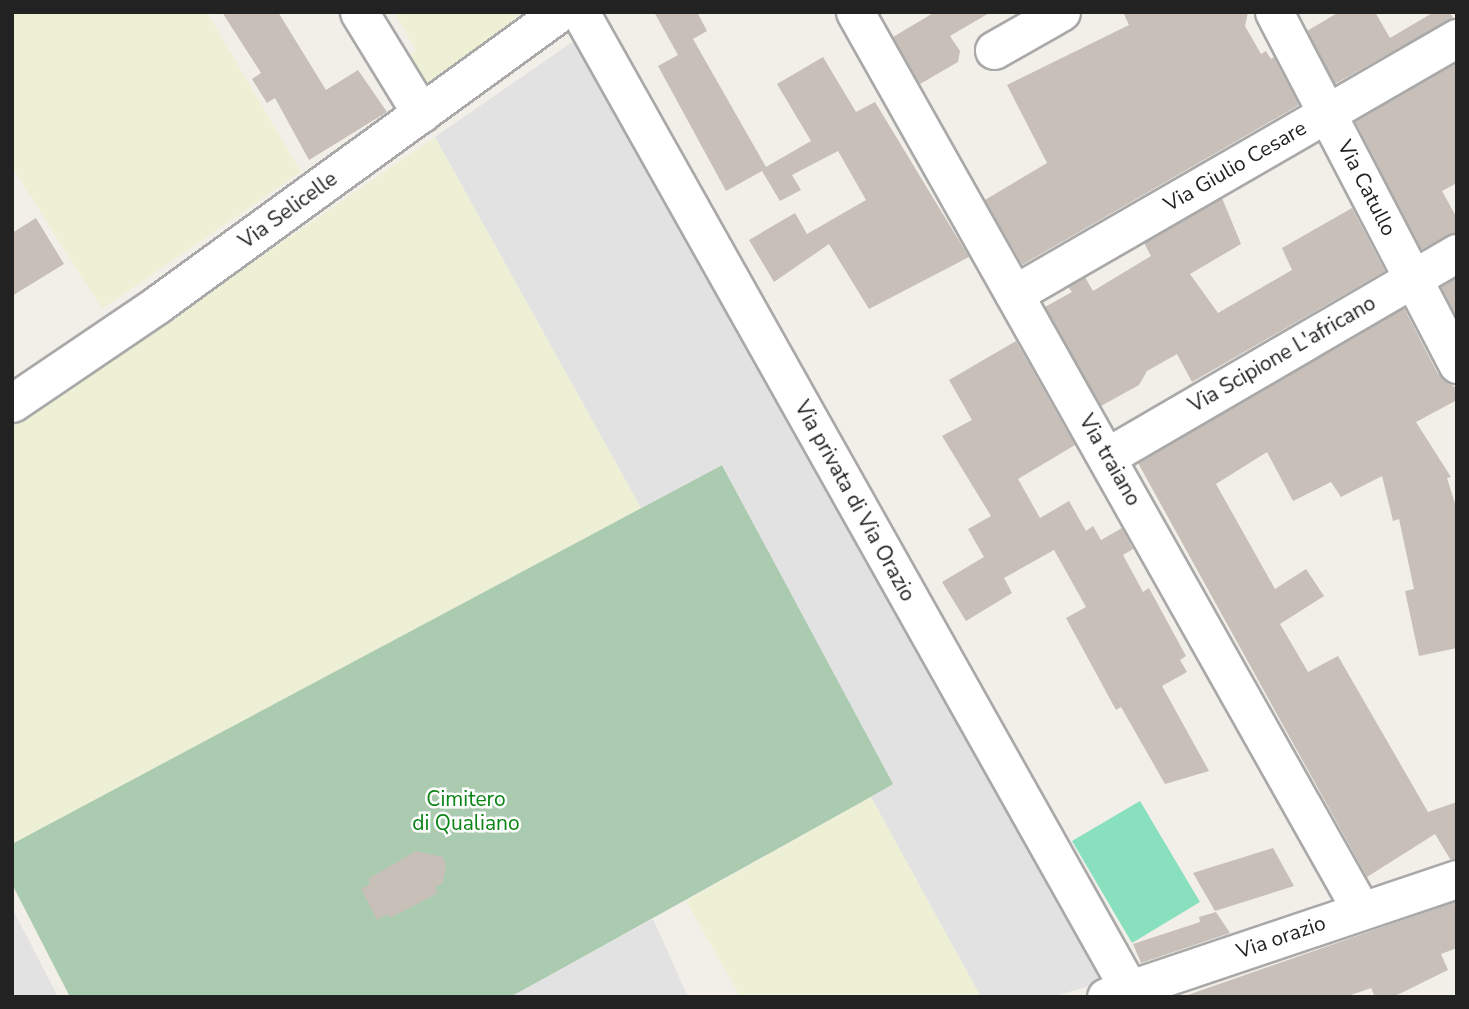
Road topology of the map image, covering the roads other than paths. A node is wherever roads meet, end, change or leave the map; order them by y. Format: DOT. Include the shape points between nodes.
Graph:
graph roads {
  1 [pos="359,12"];
  2 [pos="560,12"];
  3 [pos="580,12"];
  4 [pos="855,12"];
  5 [pos="1061,12"];
  6 [pos="1274,12"];
  7 [pos="1457,38"];
  8 [pos="994,50"];
  9 [pos="1328,112"];
  10 [pos="421,113"];
  11 [pos="1457,253"];
  12 [pos="1413,278"];
  13 [pos="1014,295"];
  14 [pos="1457,365"];
  15 [pos="12,403"];
  16 [pos="1108,456"];
  17 [pos="1457,879"];
  18 [pos="1361,910"];
  19 [pos="1117,993"];
  1 -- 10 [label="street"];
  2 -- 10 [label="street, Via Selicelle"];
  3 -- 19 [label="street, Via privata di Via Orazio"];
  4 -- 13 [label="street, Via traiano"];
  5 -- 8 [label="street"];
  6 -- 9 [label="street, Via Catullo"];
  7 -- 9 [label="street, Via Giulio Cesare"];
  9 -- 12 [label="street, Via Catullo"];
  9 -- 13 [label="street, Via Giulio Cesare"];
  10 -- 15 [label="street, Via Selicelle"];
  11 -- 12 [label="street, Via Scipione L'africano"];
  12 -- 14 [label="street, Via Catullo"];
  12 -- 16 [label="street, Via Scipione L'africano"];
  13 -- 16 [label="street, Via traiano"];
  16 -- 18 [label="street, Via traiano"];
  17 -- 18 [label="street, Via orazio"];
  18 -- 19 [label="street, Via orazio"];
}
